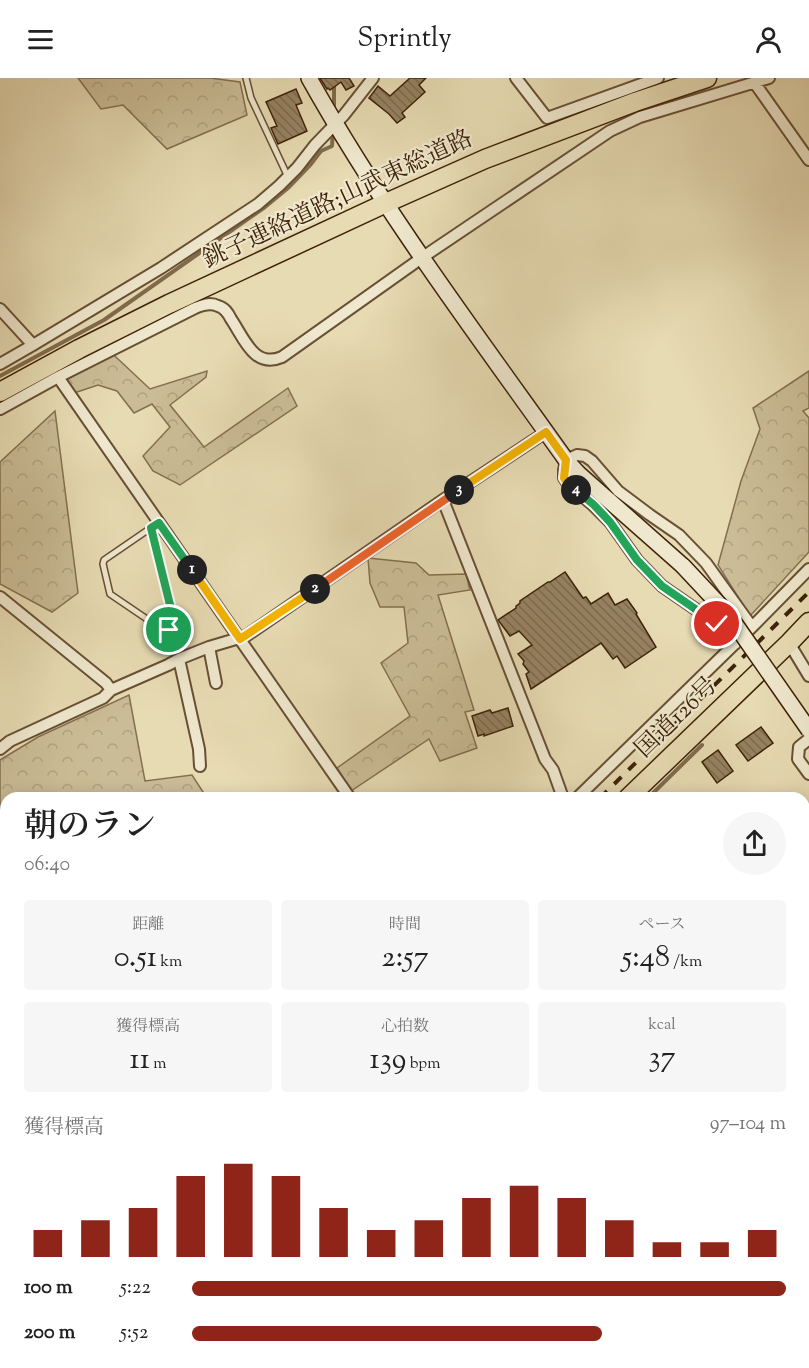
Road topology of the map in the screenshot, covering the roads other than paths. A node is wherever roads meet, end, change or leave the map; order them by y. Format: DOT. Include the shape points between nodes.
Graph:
graph roads {
  1 [pos="246,78"];
  2 [pos="309,78"];
  3 [pos="373,78"];
  4 [pos="516,78"];
  5 [pos="658,78"];
  6 [pos="707,78"];
  7 [pos="768,78"];
  8 [pos="754,82"];
  9 [pos="335,124"];
  10 [pos="809,160"];
  11 [pos="288,177"];
  12 [pos="386,202"];
  13 [pos="423,257"];
  14 [pos="0,309"];
  15 [pos="33,345"];
  16 [pos="0,363"];
  17 [pos="58,377"];
  18 [pos="0,392"];
  19 [pos="0,409"];
  20 [pos="546,432"];
  21 [pos="566,460"];
  22 [pos="443,500"];
  23 [pos="155,525"];
  24 [pos="809,569"];
  25 [pos="0,597"];
  26 [pos="809,622"];
  27 [pos="752,627"];
  28 [pos="240,639"];
  29 [pos="736,643"];
  30 [pos="789,643"];
  31 [pos="209,647"];
  32 [pos="178,658"];
  33 [pos="761,670"];
  34 [pos="809,676"];
  35 [pos="216,683"];
  36 [pos="111,690"];
  37 [pos="809,730"];
  38 [pos="809,739"];
  39 [pos="0,749"];
  40 [pos="200,765"];
  41 [pos="809,774"];
  42 [pos="346,792"];
  43 [pos="561,792"];
  44 [pos="583,792"];
  45 [pos="634,792"];
  1 -- 11 [label="lane" via="251,98"];
  2 -- 9 [label="street"];
  3 -- 9 [label="street"];
  4 -- 5 [label="street" via="547,118"];
  6 -- 12 [label="highway, 銚子連絡道路;山武東総道路" via="485,159"];
  7 -- 8 [label="street"];
  8 -- 10 [label="street"];
  8 -- 13 [label="street" via="640,117 610,131"];
  9 -- 11 [label="street"];
  9 -- 12 [label="street"];
  11 -- 15 [label="street" via="258,204 208,238"];
  12 -- 13 [label="street"];
  12 -- 18 [label="highway, 銚子連絡道路;山武東総道路" via="78,349"];
  13 -- 17 [label="street" via="274,361 256,356 226,311 218,305 206,304"];
  13 -- 20 [label="street"];
  14 -- 15 [label="street"];
  15 -- 16 [label="street"];
  17 -- 19 [label="street"];
  17 -- 23 [label="street"];
  20 -- 21 [label="street"];
  20 -- 22 [label="street"];
  21 -- 27 [label="street" via="585,456 618,490 679,535 706,563"];
  21 -- 29 [label="street" via="564,478 610,522 637,560 662,586 717,624"];
  21 -- 37 [label="street, bridge" via="683,566 728,614"];
  22 -- 28 [label="street"];
  22 -- 43 [label="street"];
  23 -- 23 [label="lane" via="103,564 110,594 166,632 175,625"];
  23 -- 28 [label="street"];
  24 -- 27 [label="street"];
  25 -- 36 [label="street"];
  26 -- 30 [label="highway, 国道126号"];
  27 -- 29 [label="street"];
  28 -- 31 [label="street"];
  28 -- 42 [label="street"];
  29 -- 33 [label="street"];
  29 -- 44 [label="street"];
  30 -- 33 [label="highway, 国道126号"];
  30 -- 34 [label="street"];
  31 -- 32 [label="street"];
  31 -- 35 [label="street"];
  32 -- 36 [label="street"];
  32 -- 40 [label="street"];
  33 -- 45 [label="highway, 国道126号"];
  36 -- 39 [label="street" via="103,698"];
  38 -- 41 [label="street" via="799,747 798,759"];
}
